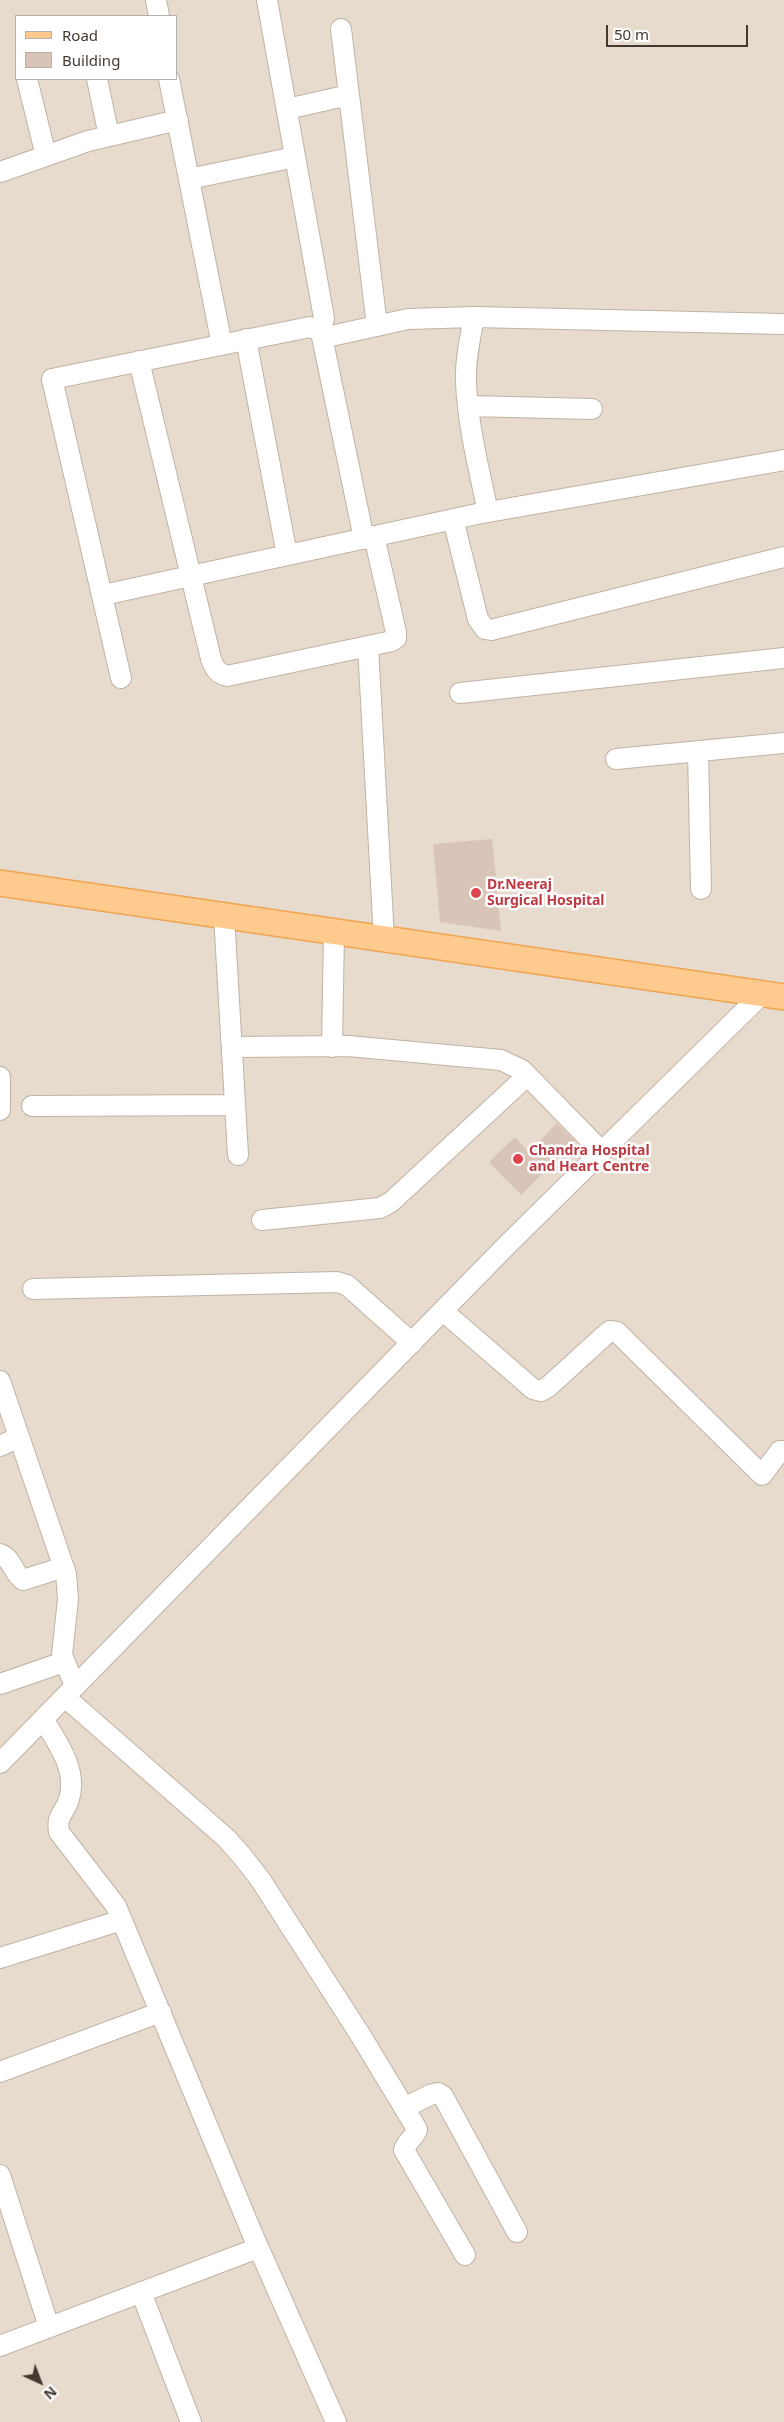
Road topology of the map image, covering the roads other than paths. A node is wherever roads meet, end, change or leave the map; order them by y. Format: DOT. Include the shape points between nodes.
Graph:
graph roads {
  1 [pos="156,0"];
  2 [pos="273,1"];
  3 [pos="159,15"];
  4 [pos="341,29"];
  5 [pos="27,80"];
  6 [pos="97,80"];
  7 [pos="169,80"];
  8 [pos="349,95"];
  9 [pos="286,109"];
  10 [pos="178,120"];
  11 [pos="109,136"];
  12 [pos="46,156"];
  13 [pos="295,157"];
  14 [pos="0,172"];
  15 [pos="189,178"];
  16 [pos="474,318"];
  17 [pos="784,324"];
  18 [pos="377,326"];
  19 [pos="321,335"];
  20 [pos="246,339"];
  21 [pos="222,344"];
  22 [pos="139,361"];
  23 [pos="468,406"];
  24 [pos="592,409"];
  25 [pos="784,460"];
  26 [pos="488,512"];
  27 [pos="453,519"];
  28 [pos="369,538"];
  29 [pos="287,555"];
  30 [pos="784,557"];
  31 [pos="190,576"];
  32 [pos="103,595"];
  33 [pos="368,646"];
  34 [pos="784,658"];
  35 [pos="121,678"];
  36 [pos="460,693"];
  37 [pos="784,743"];
  38 [pos="698,751"];
  39 [pos="616,759"];
  40 [pos="0,883"];
  41 [pos="701,889"];
  42 [pos="224,915"];
  43 [pos="334,932"];
  44 [pos="384,939"];
  45 [pos="773,996"];
  46 [pos="332,1046"];
  47 [pos="232,1047"];
  48 [pos="527,1076"];
  49 [pos="0,1077"];
  50 [pos="236,1105"];
  51 [pos="32,1106"];
  52 [pos="0,1110"];
  53 [pos="602,1152"];
  54 [pos="238,1155"];
  55 [pos="262,1220"];
  56 [pos="34,1289"];
  57 [pos="443,1311"];
  58 [pos="412,1343"];
  59 [pos="0,1381"];
  60 [pos="19,1437"];
  61 [pos="0,1446"];
  62 [pos="784,1451"];
  63 [pos="0,1554"];
  64 [pos="64,1567"];
  65 [pos="64,1662"];
  66 [pos="0,1684"];
  67 [pos="70,1692"];
  68 [pos="43,1719"];
  69 [pos="0,1762"];
  70 [pos="122,1920"];
  71 [pos="0,1958"];
  72 [pos="161,2012"];
  73 [pos="0,2072"];
  74 [pos="404,2108"];
  75 [pos="0,2175"];
  76 [pos="517,2232"];
  77 [pos="258,2248"];
  78 [pos="465,2256"];
  79 [pos="141,2292"];
  80 [pos="49,2327"];
  81 [pos="0,2346"];
  82 [pos="191,2422"];
  83 [pos="336,2422"];
  1 -- 3 [label="street"];
  2 -- 9 [label="street"];
  4 -- 8 [label="street"];
  5 -- 12 [label="street"];
  6 -- 11 [label="street"];
  7 -- 10 [label="street"];
  8 -- 9 [label="street"];
  8 -- 18 [label="street"];
  9 -- 13 [label="street"];
  10 -- 11 [label="street"];
  10 -- 15 [label="street"];
  11 -- 12 [label="street"];
  12 -- 14 [label="street"];
  13 -- 15 [label="street"];
  13 -- 19 [label="street" via="324,318"];
  15 -- 21 [label="street"];
  16 -- 17 [label="street"];
  16 -- 18 [label="street" via="408,318"];
  16 -- 23 [label="street" via="466,365"];
  18 -- 19 [label="street"];
  19 -- 20 [label="street" via="310,327"];
  19 -- 28 [label="street"];
  20 -- 21 [label="street"];
  20 -- 29 [label="street"];
  21 -- 22 [label="street"];
  22 -- 31 [label="street"];
  22 -- 32 [label="street" via="52,379"];
  23 -- 24 [label="street"];
  23 -- 26 [label="street"];
  25 -- 26 [label="street"];
  26 -- 27 [label="street"];
  27 -- 28 [label="street"];
  27 -- 30 [label="street" via="478,618 485,630"];
  28 -- 29 [label="street"];
  28 -- 33 [label="street" via="396,638"];
  29 -- 31 [label="street"];
  31 -- 32 [label="street"];
  31 -- 33 [label="street" via="211,659 220,674 227,676"];
  32 -- 35 [label="street"];
  33 -- 44 [label="street"];
  34 -- 36 [label="street"];
  37 -- 38 [label="street"];
  38 -- 39 [label="street"];
  38 -- 41 [label="street"];
  40 -- 42 [label="main road"];
  42 -- 43 [label="main road"];
  42 -- 47 [label="street"];
  43 -- 44 [label="main road"];
  43 -- 46 [label="street"];
  44 -- 45 [label="main road"];
  45 -- 53 [label="street"];
  46 -- 47 [label="street"];
  46 -- 48 [label="street" via="501,1060 513,1064"];
  47 -- 50 [label="street"];
  48 -- 53 [label="street"];
  48 -- 55 [label="street" via="391,1202 380,1208"];
  49 -- 52 [label="street"];
  50 -- 51 [label="street"];
  50 -- 54 [label="street"];
  53 -- 57 [label="street"];
  56 -- 58 [label="street" via="337,1282 347,1285"];
  57 -- 58 [label="street"];
  57 -- 62 [label="street" via="533,1389 541,1391 610,1331 617,1332 762,1476 780,1450"];
  58 -- 67 [label="street"];
  59 -- 60 [label="street"];
  60 -- 61 [label="street"];
  60 -- 64 [label="street"];
  63 -- 64 [label="street" via="10,1560 23,1580"];
  64 -- 65 [label="street" via="68,1585 62,1648"];
  65 -- 66 [label="street"];
  65 -- 67 [label="street"];
  67 -- 68 [label="street"];
  67 -- 74 [label="street" via="242,1856"];
  68 -- 69 [label="street"];
  68 -- 70 [label="street" via="62,1750 71,1782 69,1799 58,1818 59,1832 116,1906"];
  70 -- 71 [label="street"];
  70 -- 72 [label="street"];
  72 -- 73 [label="street"];
  72 -- 77 [label="street"];
  74 -- 76 [label="street" via="430,2095 438,2093 443,2096"];
  74 -- 78 [label="street" via="417,2130 404,2150"];
  75 -- 80 [label="street"];
  77 -- 79 [label="street"];
  77 -- 83 [label="street"];
  79 -- 80 [label="street"];
  79 -- 82 [label="street"];
  80 -- 81 [label="street"];
}
